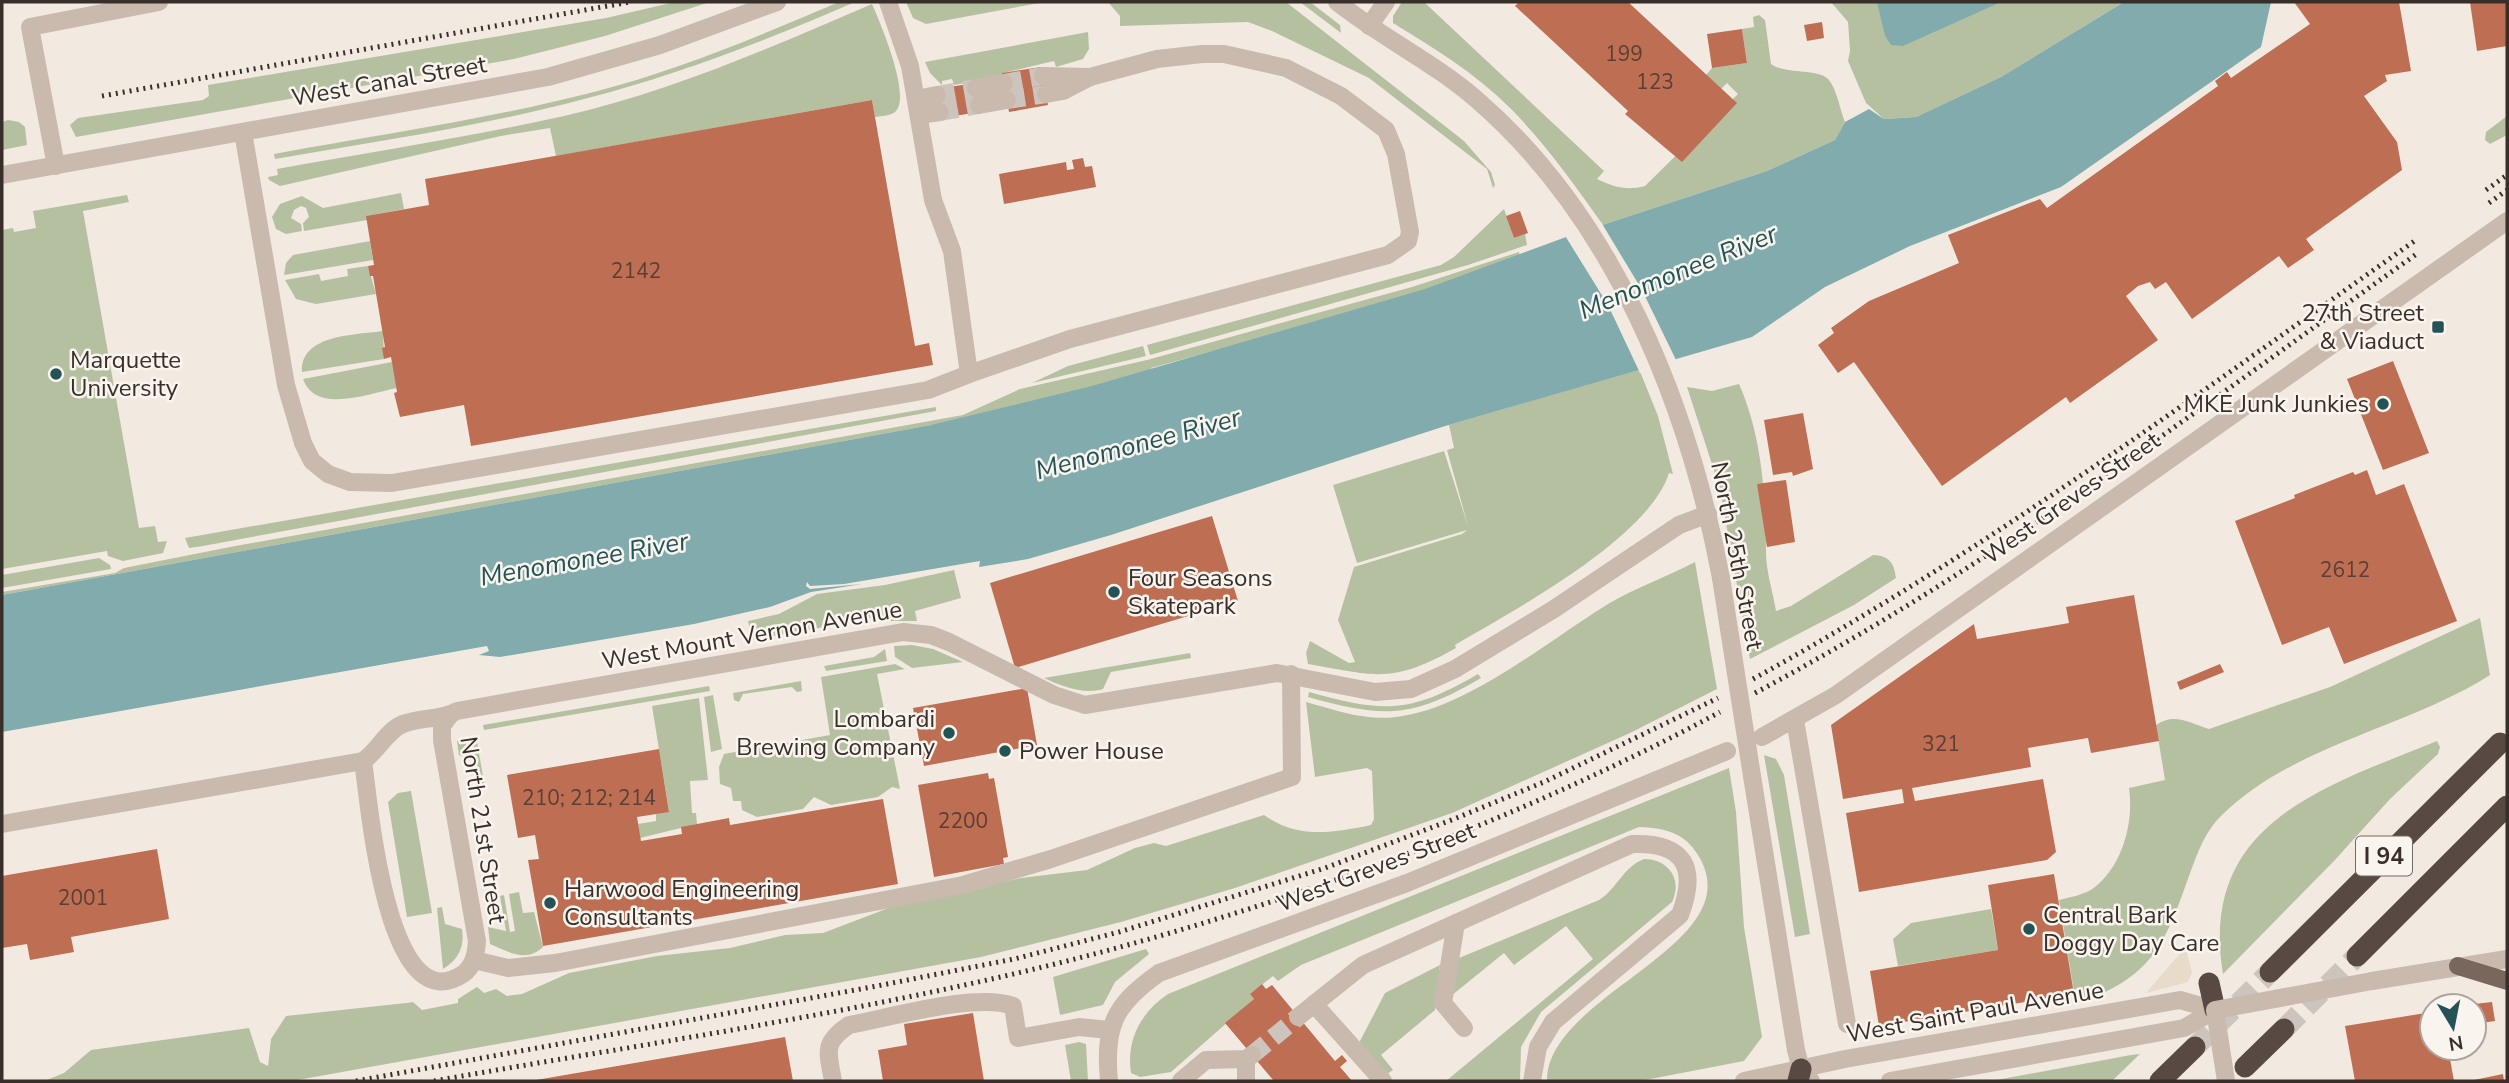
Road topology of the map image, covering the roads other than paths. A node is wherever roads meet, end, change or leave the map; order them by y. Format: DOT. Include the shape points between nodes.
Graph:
graph roads {
  1 [pos="159,2"];
  2 [pos="777,2"];
  3 [pos="888,2"];
  4 [pos="1337,2"];
  5 [pos="1385,2"];
  6 [pos="1369,26"];
  7 [pos="1044,85"];
  8 [pos="1005,92"];
  9 [pos="978,97"];
  10 [pos="939,103"];
  11 [pos="917,107"];
  12 [pos="243,132"];
  13 [pos="56,166"];
  14 [pos="2,176"];
  15 [pos="2507,221"];
  16 [pos="969,374"];
  17 [pos="1709,514"];
  18 [pos="1291,674"];
  19 [pos="450,715"];
  20 [pos="1795,720"];
  21 [pos="1762,737"];
  22 [pos="2500,743"];
  23 [pos="1727,751"];
  24 [pos="363,761"];
  25 [pos="2507,806"];
  26 [pos="2,824"];
  27 [pos="1456,923"];
  28 [pos="2357,956"];
  29 [pos="2507,958"];
  30 [pos="474,960"];
  31 [pos="2458,966"];
  32 [pos="2270,972"];
  33 [pos="2507,981"];
  34 [pos="2209,983"];
  35 [pos="1314,1004"];
  36 [pos="2215,1010"];
  37 [pos="1298,1017"];
  38 [pos="1847,1024"];
  39 [pos="1464,1028"];
  40 [pos="2284,1029"];
  41 [pos="1109,1030"];
  42 [pos="2196,1047"];
  43 [pos="2245,1067"];
  44 [pos="1803,1077"];
  45 [pos="833,1081"];
  46 [pos="1109,1081"];
  47 [pos="1181,1081"];
  48 [pos="1245,1081"];
  49 [pos="1383,1081"];
  50 [pos="1532,1081"];
  51 [pos="1744,1081"];
  52 [pos="1889,1081"];
  53 [pos="2160,1081"];
  54 [pos="2226,1081"];
  1 -- 13 [label="street" via="30,27"];
  2 -- 12 [label="street, West Canal Street" via="660,45 548,77"];
  3 -- 11 [label="street" via="906,52"];
  4 -- 6 [label="street, North 25th Street"];
  5 -- 6 [label="street"];
  6 -- 17 [label="street, North 25th Street" via="1476,99 1521,143 1563,197 1624,293 1677,410"];
  7 -- 16 [label="street" via="1063,91 1090,77 1157,59 1213,54 1259,61 1313,80 1386,130 1396,154 1408,241 1388,255 1070,339"];
  8 -- 9 [label="street"];
  10 -- 11 [label="street"];
  11 -- 16 [label="street" via="933,198 952,251"];
  12 -- 13 [label="street, West Canal Street"];
  12 -- 16 [label="street" via="296,424 312,461 328,474 350,482 392,483 928,390"];
  13 -- 14 [label="street, West Canal Street"];
  15 -- 20 [label="street, West Greves Street"];
  17 -- 18 [label="street, West Mount Vernon Avenue" via="1679,525 1544,615 1455,669 1412,689 1375,692"];
  17 -- 44 [label="street, North 25th Street, bridge"];
  18 -- 19 [label="street, West Mount Vernon Avenue" via="1085,705 1054,695 949,642 903,632"];
  18 -- 30 [label="street" via="1292,778 962,884 555,963 508,968"];
  19 -- 24 [label="street, West Mount Vernon Avenue" via="403,724"];
  19 -- 30 [label="street, North 21st Street" via="442,726 442,740 475,929"];
  20 -- 21 [label="street, West Greves Street"];
  20 -- 38 [label="street"];
  22 -- 32 [label="highway, I 94"];
  23 -- 41 [label="street, West Greves Street" via="1407,883 1159,973 1117,1011"];
  24 -- 26 [label="street"];
  24 -- 30 [label="street, North 21st Street" via="392,923 401,948 418,972 432,981 460,976"];
  25 -- 28 [label="highway, I 94"];
  27 -- 35 [label="street" via="1363,965"];
  27 -- 39 [label="street" via="1443,1003"];
  27 -- 50 [label="street" via="1632,844 1657,843 1677,852 1689,872 1688,894 1679,915 1552,1022 1538,1047"];
  29 -- 31 [label="street, West Saint Paul Avenue"];
  31 -- 33 [label="main road"];
  31 -- 36 [label="street, West Saint Paul Avenue, bridge"];
  34 -- 36 [label="highway"];
  35 -- 37 [label="street"];
  35 -- 49 [label="street"];
  36 -- 44 [label="street, West Saint Paul Avenue" via="2180,1000"];
  36 -- 52 [label="street, West Saint Paul Avenue" via="2185,1028"];
  36 -- 54 [label="street, bridge"];
  40 -- 43 [label="highway"];
  41 -- 45 [label="street" via="1079,1027 1018,1038 1013,1006 976,1001 849,1025 833,1036 827,1049"];
  41 -- 46 [label="street"];
  42 -- 53 [label="highway"];
  44 -- 51 [label="street, West Saint Paul Avenue"];
  47 -- 48 [label="street" via="1206,1060 1249,1057"];
}
